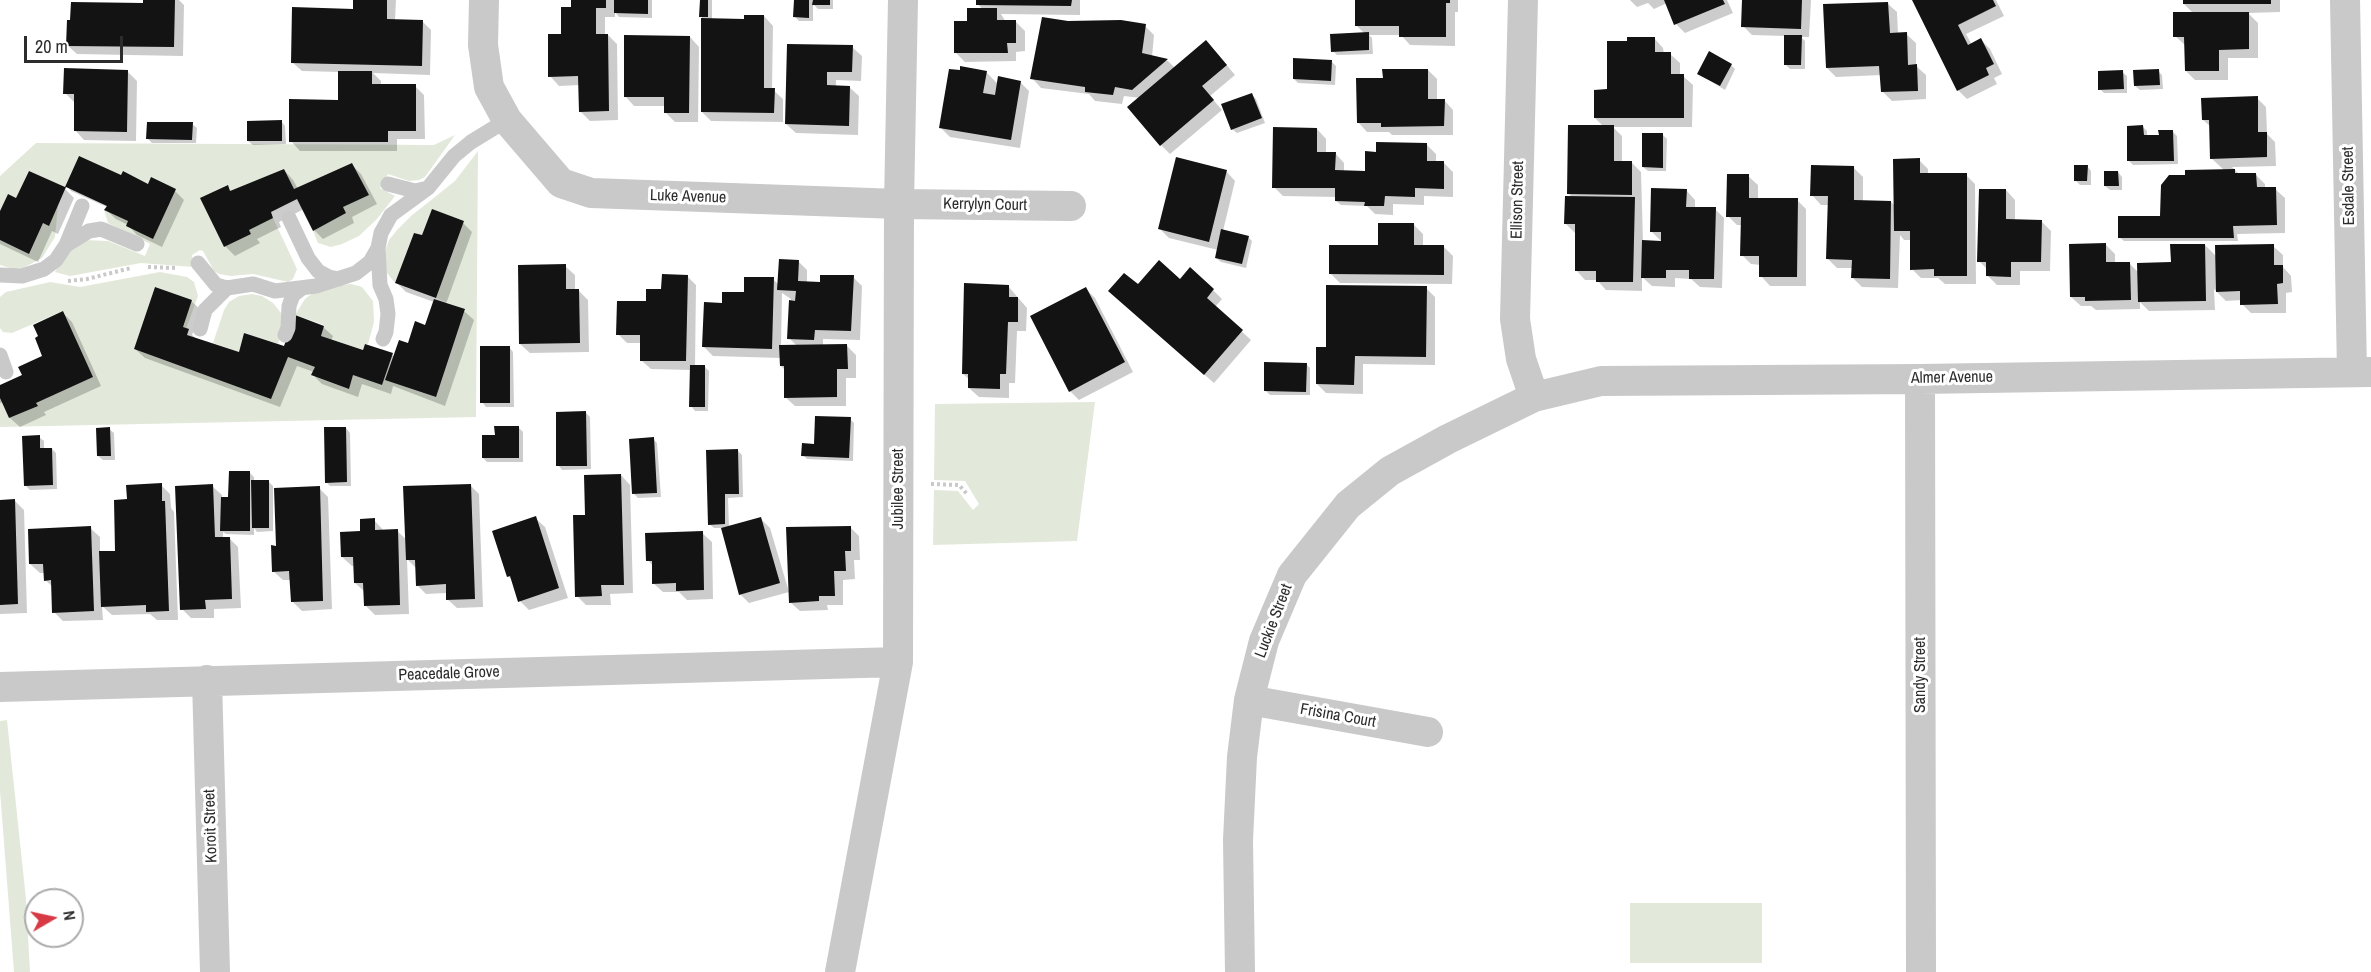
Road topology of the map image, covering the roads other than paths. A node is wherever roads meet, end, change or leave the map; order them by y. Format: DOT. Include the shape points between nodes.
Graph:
graph roads {
  1 [pos="484,0"];
  2 [pos="903,0"];
  3 [pos="1523,0"];
  4 [pos="2345,0"];
  5 [pos="507,120"];
  6 [pos="388,184"];
  7 [pos="428,188"];
  8 [pos="899,204"];
  9 [pos="82,206"];
  10 [pos="1071,206"];
  11 [pos="289,218"];
  12 [pos="138,244"];
  13 [pos="66,245"];
  14 [pos="378,248"];
  15 [pos="198,262"];
  16 [pos="0,275"];
  17 [pos="339,279"];
  18 [pos="227,288"];
  19 [pos="302,288"];
  20 [pos="200,329"];
  21 [pos="285,335"];
  22 [pos="383,339"];
  23 [pos="0,355"];
  24 [pos="6,372"];
  25 [pos="2362,372"];
  26 [pos="1920,379"];
  27 [pos="1534,397"];
  28 [pos="898,662"];
  29 [pos="207,680"];
  30 [pos="0,687"];
  31 [pos="1249,700"];
  32 [pos="1428,732"];
  33 [pos="215,972"];
  34 [pos="840,972"];
  35 [pos="1240,972"];
  36 [pos="1921,972"];
  1 -- 5 [label="street, Luke Avenue" via="483,45 489,87"];
  2 -- 8 [label="street, Jubilee Street"];
  3 -- 27 [label="street, Ellison Street" via="1515,319 1521,359"];
  4 -- 25 [label="street, Esdale Street"];
  5 -- 7 [label="lane" via="454,156"];
  5 -- 8 [label="street, Luke Avenue" via="561,183 591,193"];
  6 -- 7 [label="lane" via="415,191"];
  7 -- 14 [label="lane" via="391,215"];
  8 -- 10 [label="street, Kerrylyn Court"];
  8 -- 28 [label="street, Jubilee Street"];
  9 -- 13 [label="lane"];
  11 -- 17 [label="lane" via="318,271"];
  12 -- 13 [label="lane" via="101,229 89,231"];
  13 -- 16 [label="lane" via="56,260 39,271 22,276"];
  14 -- 17 [label="lane" via="370,262"];
  14 -- 22 [label="lane" via="380,285 388,314"];
  15 -- 18 [label="lane" via="216,285"];
  17 -- 19 [label="lane"];
  18 -- 19 [label="lane" via="253,284 275,291"];
  18 -- 20 [label="lane" via="205,310"];
  19 -- 21 [label="lane" via="293,295 289,306"];
  23 -- 24 [label="lane"];
  25 -- 26 [label="street, Almer Avenue"];
  26 -- 27 [label="street, Almer Avenue" via="1602,381"];
  26 -- 36 [label="street, Sandy Street"];
  27 -- 31 [label="street, Luckie Street" via="1390,471 1348,505 1292,574 1264,641"];
  28 -- 29 [label="street, Peacedale Grove"];
  28 -- 34 [label="street, Jubilee Street"];
  29 -- 30 [label="street, Peacedale Grove"];
  29 -- 33 [label="street, Koroit Street"];
  31 -- 32 [label="street, Frisina Court"];
  31 -- 35 [label="street, Luckie Street" via="1238,840"];
}
